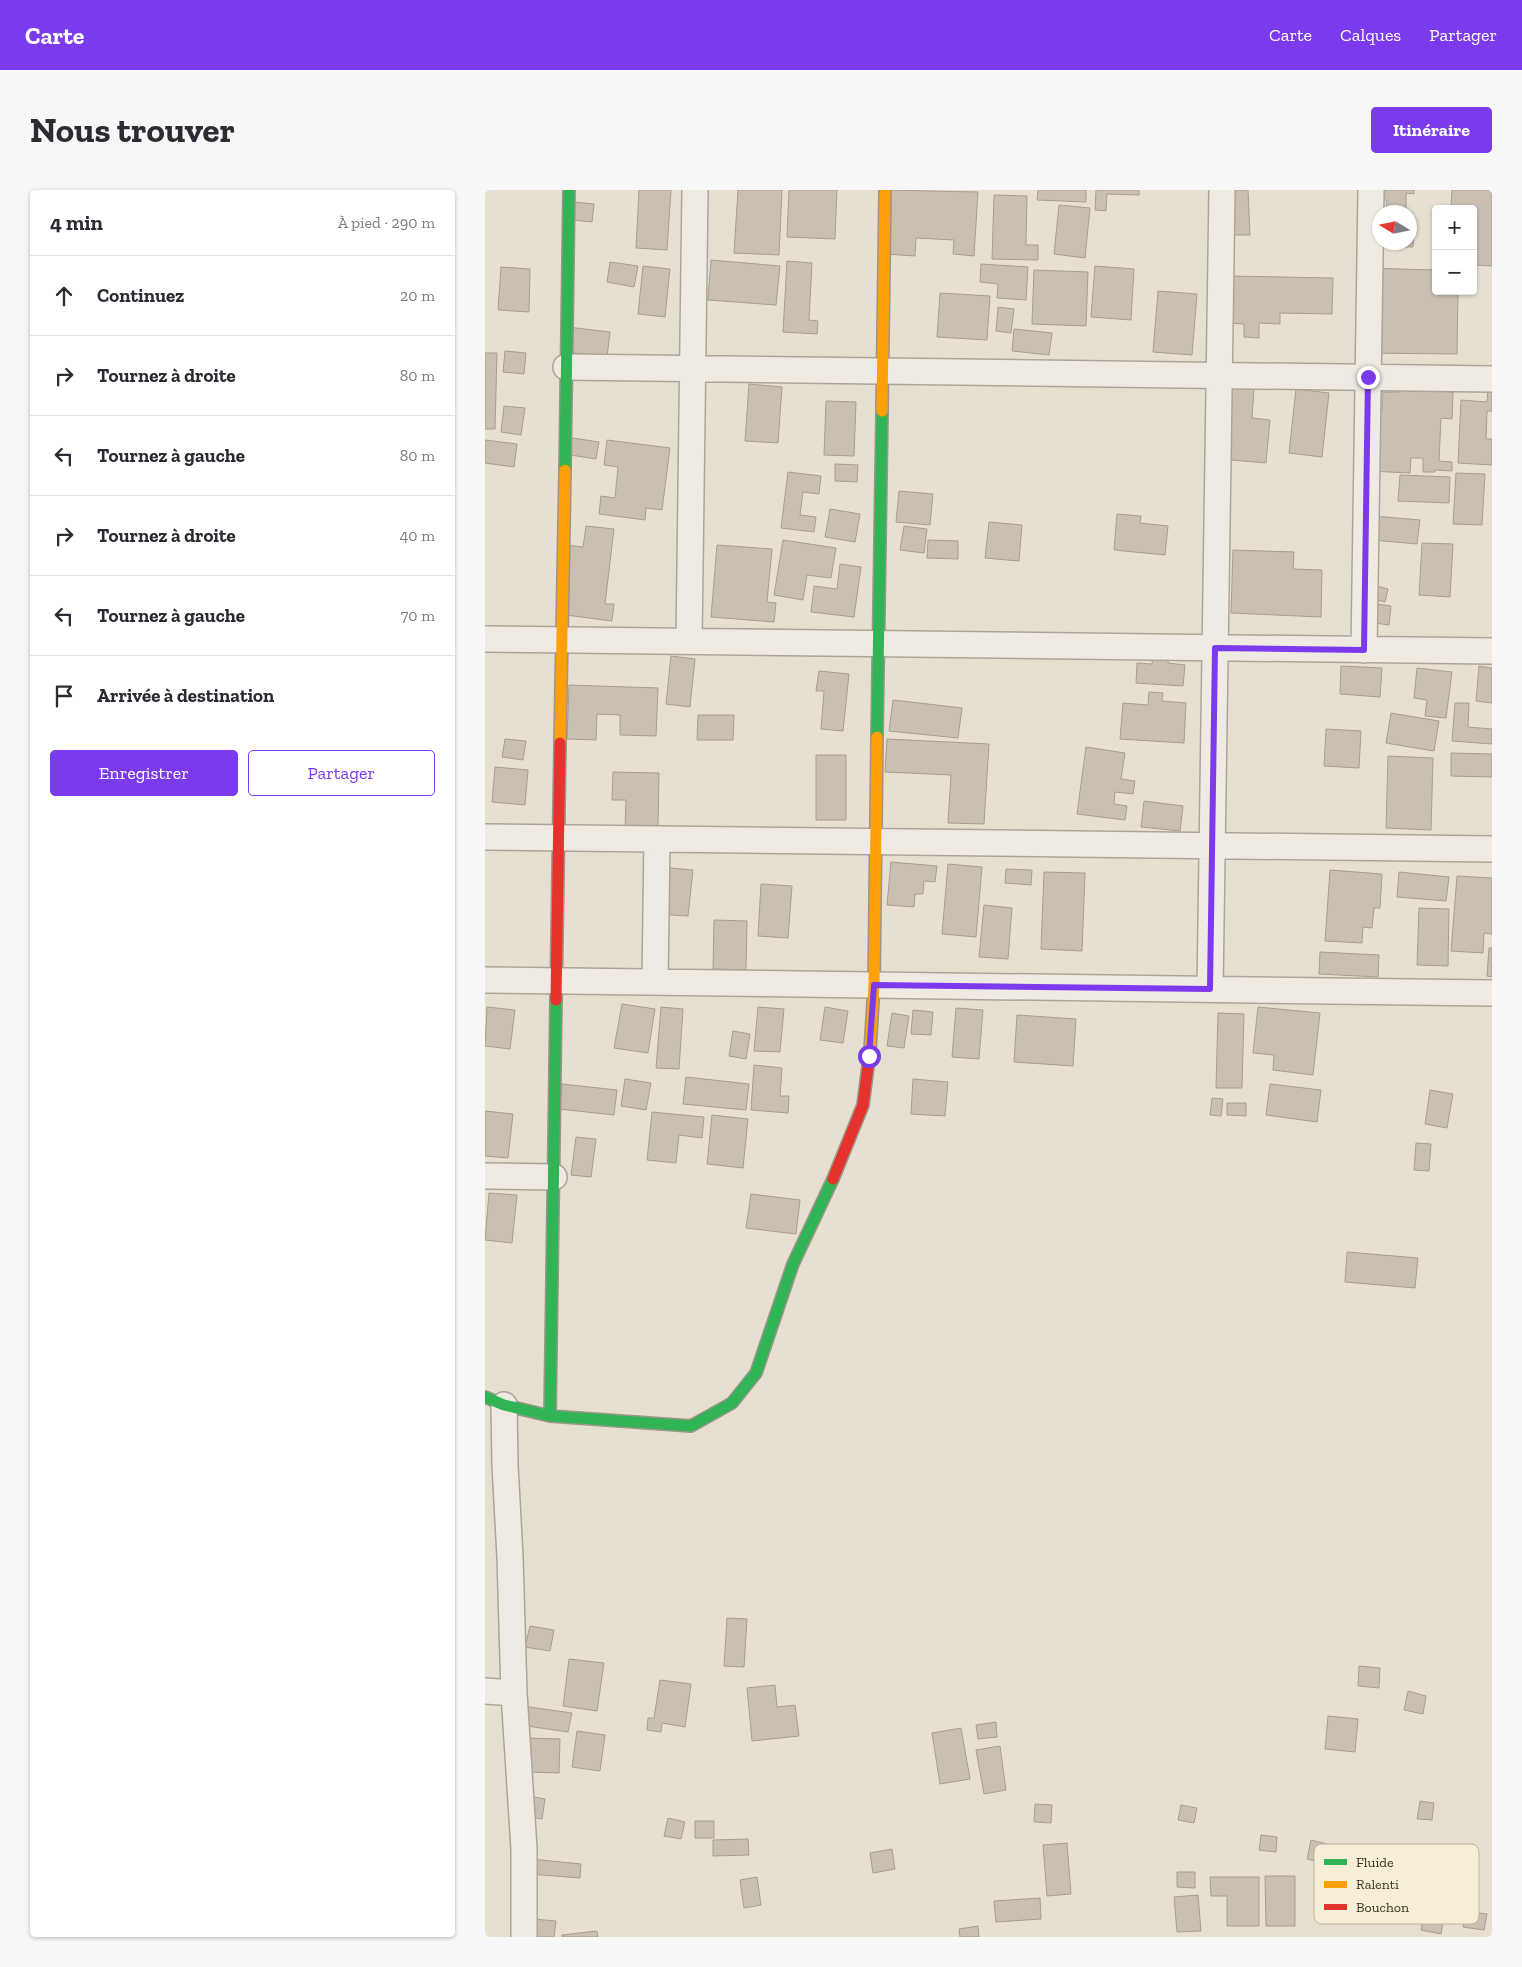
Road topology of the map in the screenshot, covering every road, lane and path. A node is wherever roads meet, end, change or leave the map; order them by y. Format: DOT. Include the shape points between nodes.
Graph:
graph roads {
  1 [pos="569,190"];
  2 [pos="695,190"];
  3 [pos="885,190"];
  4 [pos="1222,190"];
  5 [pos="1371,190"];
  6 [pos="566,368"];
  7 [pos="693,369"];
  8 [pos="883,371"];
  9 [pos="1219,376"];
  10 [pos="1368,377"];
  11 [pos="1492,379"];
  12 [pos="485,639"];
  13 [pos="562,640"];
  14 [pos="689,641"];
  15 [pos="879,644"];
  16 [pos="1215,648"];
  17 [pos="1364,650"];
  18 [pos="1492,651"];
  19 [pos="485,837"];
  20 [pos="559,838"];
  21 [pos="657,839"];
  22 [pos="876,842"];
  23 [pos="1212,846"];
  24 [pos="1492,849"];
  25 [pos="485,980"];
  26 [pos="557,981"];
  27 [pos="655,982"];
  28 [pos="874,985"];
  29 [pos="1210,989"];
  30 [pos="1492,993"];
  31 [pos="485,1176"];
  32 [pos="554,1176"];
  33 [pos="495,1401"];
  34 [pos="550,1416"];
  35 [pos="495,1466"];
  36 [pos="485,1691"];
  37 [pos="514,1693"];
  38 [pos="524,1937"];
  1 -- 6 [label="street"];
  2 -- 7 [label="street"];
  3 -- 8 [label="street"];
  4 -- 9 [label="street"];
  5 -- 10 [label="street"];
  6 -- 7 [label="street"];
  6 -- 13 [label="street"];
  7 -- 8 [label="street"];
  7 -- 14 [label="street"];
  8 -- 9 [label="street"];
  8 -- 15 [label="street"];
  9 -- 10 [label="street"];
  9 -- 16 [label="street"];
  10 -- 11 [label="street"];
  10 -- 17 [label="street"];
  12 -- 13 [label="street"];
  13 -- 14 [label="street"];
  13 -- 20 [label="street"];
  14 -- 15 [label="street"];
  15 -- 16 [label="street"];
  15 -- 22 [label="street"];
  16 -- 17 [label="street"];
  16 -- 23 [label="street"];
  17 -- 18 [label="street"];
  19 -- 20 [label="street"];
  20 -- 21 [label="street"];
  20 -- 26 [label="street"];
  21 -- 22 [label="street"];
  21 -- 27 [label="street"];
  22 -- 23 [label="street"];
  22 -- 28 [label="street"];
  23 -- 24 [label="street"];
  23 -- 29 [label="street"];
  25 -- 26 [label="street"];
  26 -- 27 [label="street"];
  26 -- 32 [label="street"];
  27 -- 28 [label="street"];
  28 -- 29 [label="street"];
  28 -- 34 [label="street" via="863,1105 843,1157 793,1264 756,1373 732,1403 691,1426"];
  29 -- 30 [label="street"];
  31 -- 32 [label="street"];
  32 -- 34 [label="street"];
  33 -- 34 [label="street"];
  33 -- 35 [label="street"];
  35 -- 37 [label="street" via="510,1557"];
  36 -- 37 [label="street"];
  37 -- 38 [label="street" via="524,1849"];
}
